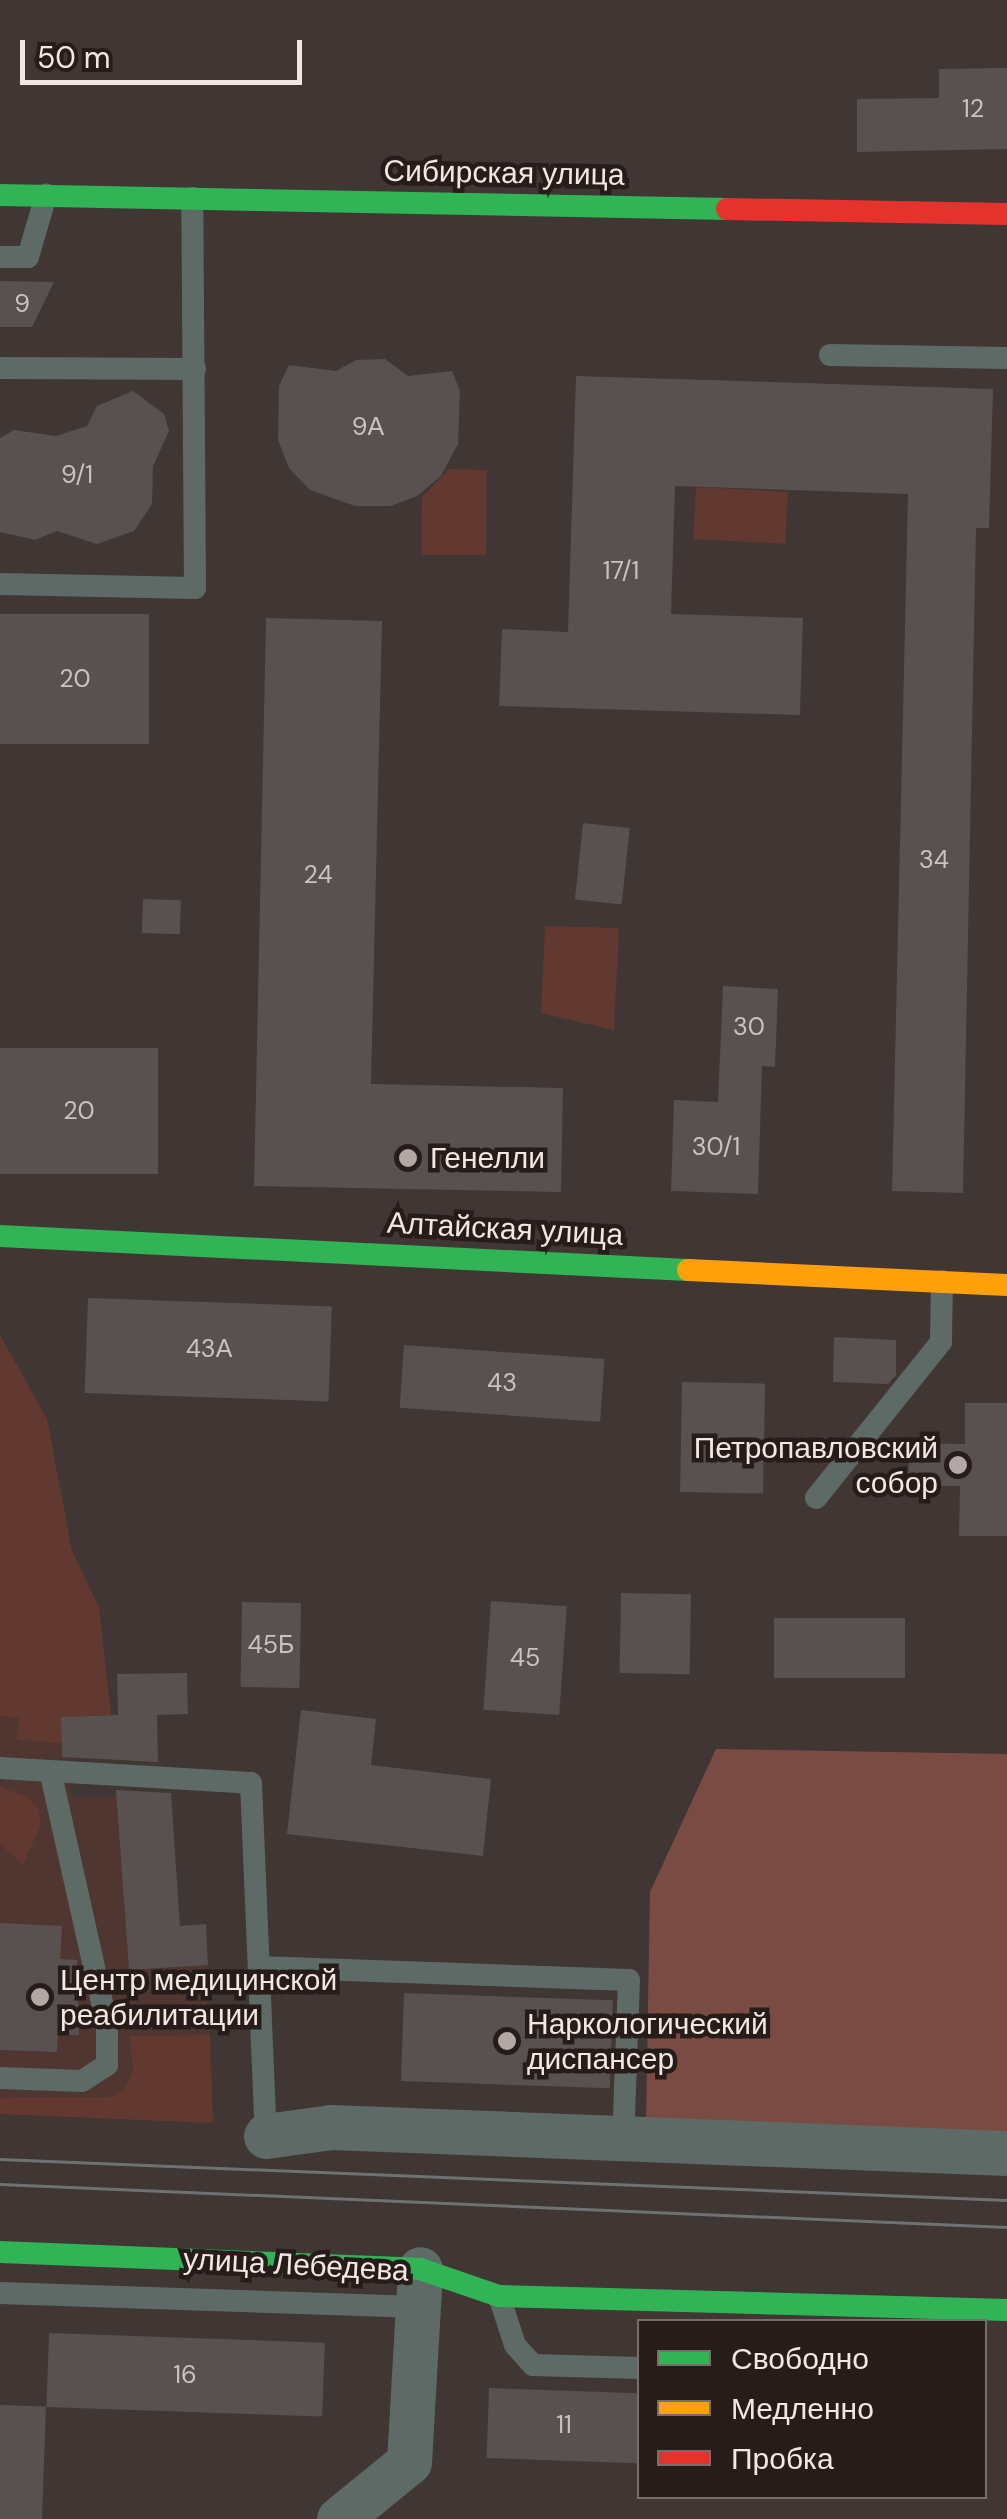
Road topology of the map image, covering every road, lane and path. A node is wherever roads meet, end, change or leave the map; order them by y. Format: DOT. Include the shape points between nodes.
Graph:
graph roads {
  1 [pos="0,195"];
  2 [pos="46,195"];
  3 [pos="192,198"];
  4 [pos="1007,214"];
  5 [pos="0,257"];
  6 [pos="830,355"];
  7 [pos="1007,358"];
  8 [pos="0,368"];
  9 [pos="195,369"];
  10 [pos="0,584"];
  11 [pos="0,1236"];
  12 [pos="942,1282"];
  13 [pos="1007,1285"];
  14 [pos="816,1498"];
  15 [pos="0,1768"];
  16 [pos="51,1774"];
  17 [pos="259,1967"];
  18 [pos="0,2078"];
  19 [pos="266,2136"];
  20 [pos="624,2141"];
  21 [pos="1007,2152"];
  22 [pos="0,2252"];
  23 [pos="419,2288"];
  24 [pos="0,2293"];
  25 [pos="499,2296"];
  26 [pos="1007,2310"];
  27 [pos="766,2312"];
  28 [pos="637,2368"];
  29 [pos="339,2519"];
  1 -- 2 [label="main road, Сибирская улица"];
  2 -- 3 [label="main road, Сибирская улица"];
  2 -- 5 [label="lane" via="28,257"];
  3 -- 4 [label="main road, Сибирская улица"];
  3 -- 9 [label="lane"];
  6 -- 7 [label="lane"];
  8 -- 9 [label="lane"];
  9 -- 10 [label="lane" via="196,588"];
  11 -- 12 [label="main road, Алтайская улица"];
  12 -- 13 [label="main road, Алтайская улица"];
  12 -- 14 [label="lane" via="942,1342"];
  15 -- 16 [label="lane"];
  16 -- 17 [label="lane" via="250,1783"];
  16 -- 18 [label="lane" via="108,2025 107,2065 82,2082"];
  17 -- 19 [label="lane"];
  17 -- 20 [label="lane" via="629,1980"];
  19 -- 20 [label="street" via="331,2128"];
  20 -- 21 [label="street"];
  22 -- 23 [label="main road, улица Лебедева"];
  23 -- 24 [label="lane"];
  23 -- 25 [label="main road, улица Лебедева"];
  23 -- 29 [label="street" via="409,2462"];
  25 -- 27 [label="main road, улица Лебедева"];
  25 -- 28 [label="lane" via="514,2345 533,2365"];
  26 -- 27 [label="main road, улица Лебедева"];
}
